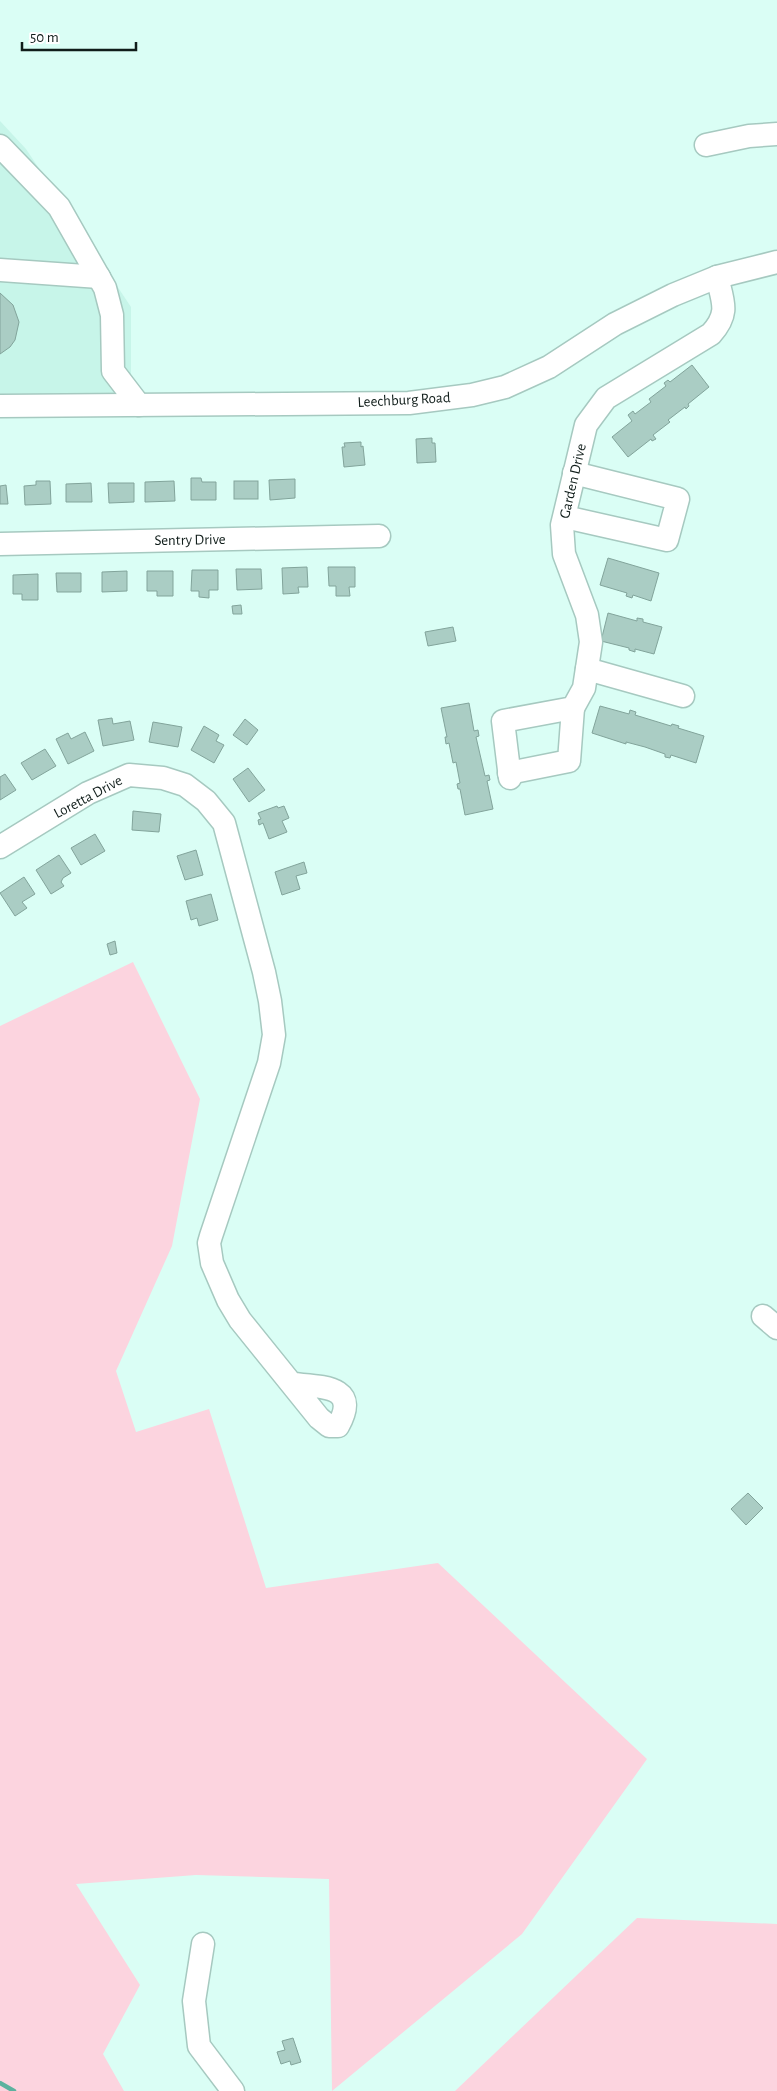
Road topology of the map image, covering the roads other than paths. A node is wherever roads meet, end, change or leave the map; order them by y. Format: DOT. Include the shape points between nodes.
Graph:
graph roads {
  1 [pos="777,134"];
  2 [pos="706,144"];
  3 [pos="0,146"];
  4 [pos="777,262"];
  5 [pos="0,270"];
  6 [pos="99,277"];
  7 [pos="717,277"];
  8 [pos="138,405"];
  9 [pos="0,406"];
  10 [pos="574,473"];
  11 [pos="564,517"];
  12 [pos="379,536"];
  13 [pos="0,544"];
  14 [pos="587,669"];
  15 [pos="683,696"];
  16 [pos="573,708"];
  17 [pos="0,847"];
  18 [pos="293,1384"];
  19 [pos="203,1944"];
  20 [pos="233,2091"];
  1 -- 2 [label="street"];
  3 -- 6 [label="street" via="59,207"];
  4 -- 7 [label="street, Leechburg Road"];
  5 -- 6 [label="street"];
  6 -- 8 [label="street" via="112,315 113,370"];
  7 -- 8 [label="street, Leechburg Road" via="615,324 549,368 505,387 472,395 409,403"];
  7 -- 10 [label="street, Garden Drive" via="724,310 721,323 710,334 606,398 586,425"];
  8 -- 9 [label="street, Leechburg Road"];
  10 -- 11 [label="street, Garden Drive"];
  10 -- 11 [label="street" via="678,499 667,540"];
  11 -- 14 [label="street, Garden Drive" via="564,554 589,624 591,642"];
  12 -- 13 [label="street, Sentry Drive"];
  14 -- 15 [label="street"];
  14 -- 16 [label="street, Garden Drive" via="584,688"];
  16 -- 16 [label="street" via="502,721 510,776 569,761"];
  17 -- 18 [label="street, Loretta Drive" via="88,793 129,775 163,778 185,785 206,801 224,823 270,1001 274,1035 209,1251 240,1320"];
  19 -- 20 [label="street" via="194,2001 199,2046"];
}
